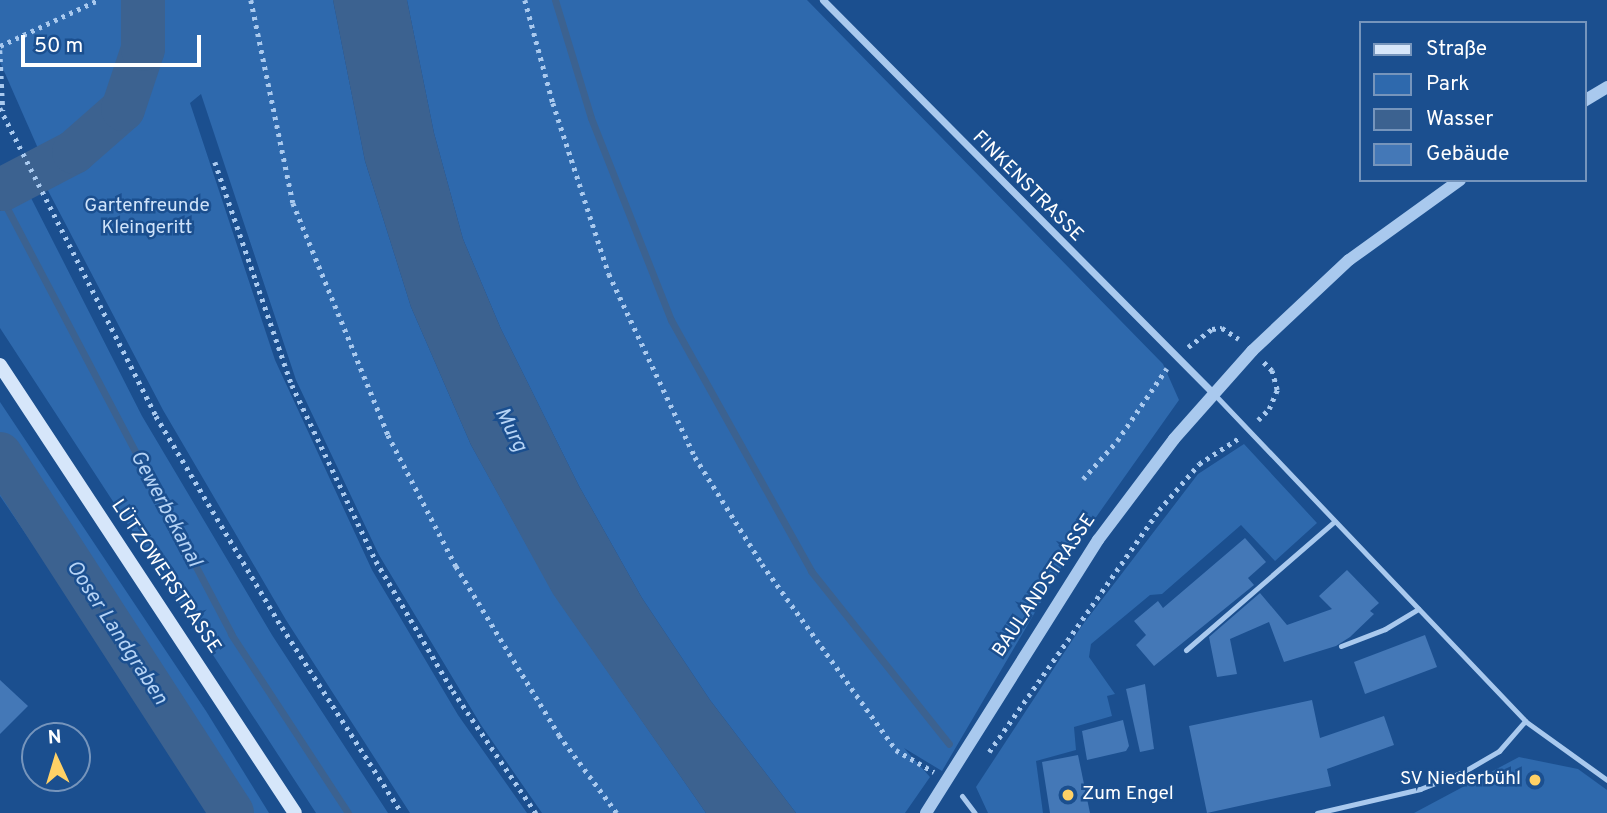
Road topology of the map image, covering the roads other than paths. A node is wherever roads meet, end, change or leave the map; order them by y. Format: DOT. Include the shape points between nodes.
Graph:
graph roads {
  1 [pos="823,0"];
  2 [pos="1607,87"];
  3 [pos="1586,100"];
  4 [pos="1457,182"];
  5 [pos="0,365"];
  6 [pos="1213,393"];
  7 [pos="1334,522"];
  8 [pos="1418,609"];
  9 [pos="1341,646"];
  10 [pos="1186,650"];
  11 [pos="1525,721"];
  12 [pos="1607,780"];
  13 [pos="962,796"];
  14 [pos="295,813"];
  15 [pos="926,813"];
  16 [pos="975,813"];
  17 [pos="1317,813"];
  1 -- 6 [label="street, FINKENSTRASSE"];
  2 -- 3 [label="street"];
  4 -- 6 [label="street, BAULANDSTRASSE" via="1349,260"];
  5 -- 14 [label="main road, LÜTZOWERSTRASSE"];
  6 -- 7 [label="lane"];
  6 -- 15 [label="street, BAULANDSTRASSE" via="1098,540"];
  7 -- 8 [label="lane"];
  7 -- 10 [label="lane"];
  8 -- 9 [label="lane" via="1385,629"];
  8 -- 11 [label="lane"];
  11 -- 12 [label="lane"];
  11 -- 17 [label="lane" via="1499,751 1463,772 1420,789"];
  13 -- 16 [label="lane"];
}
